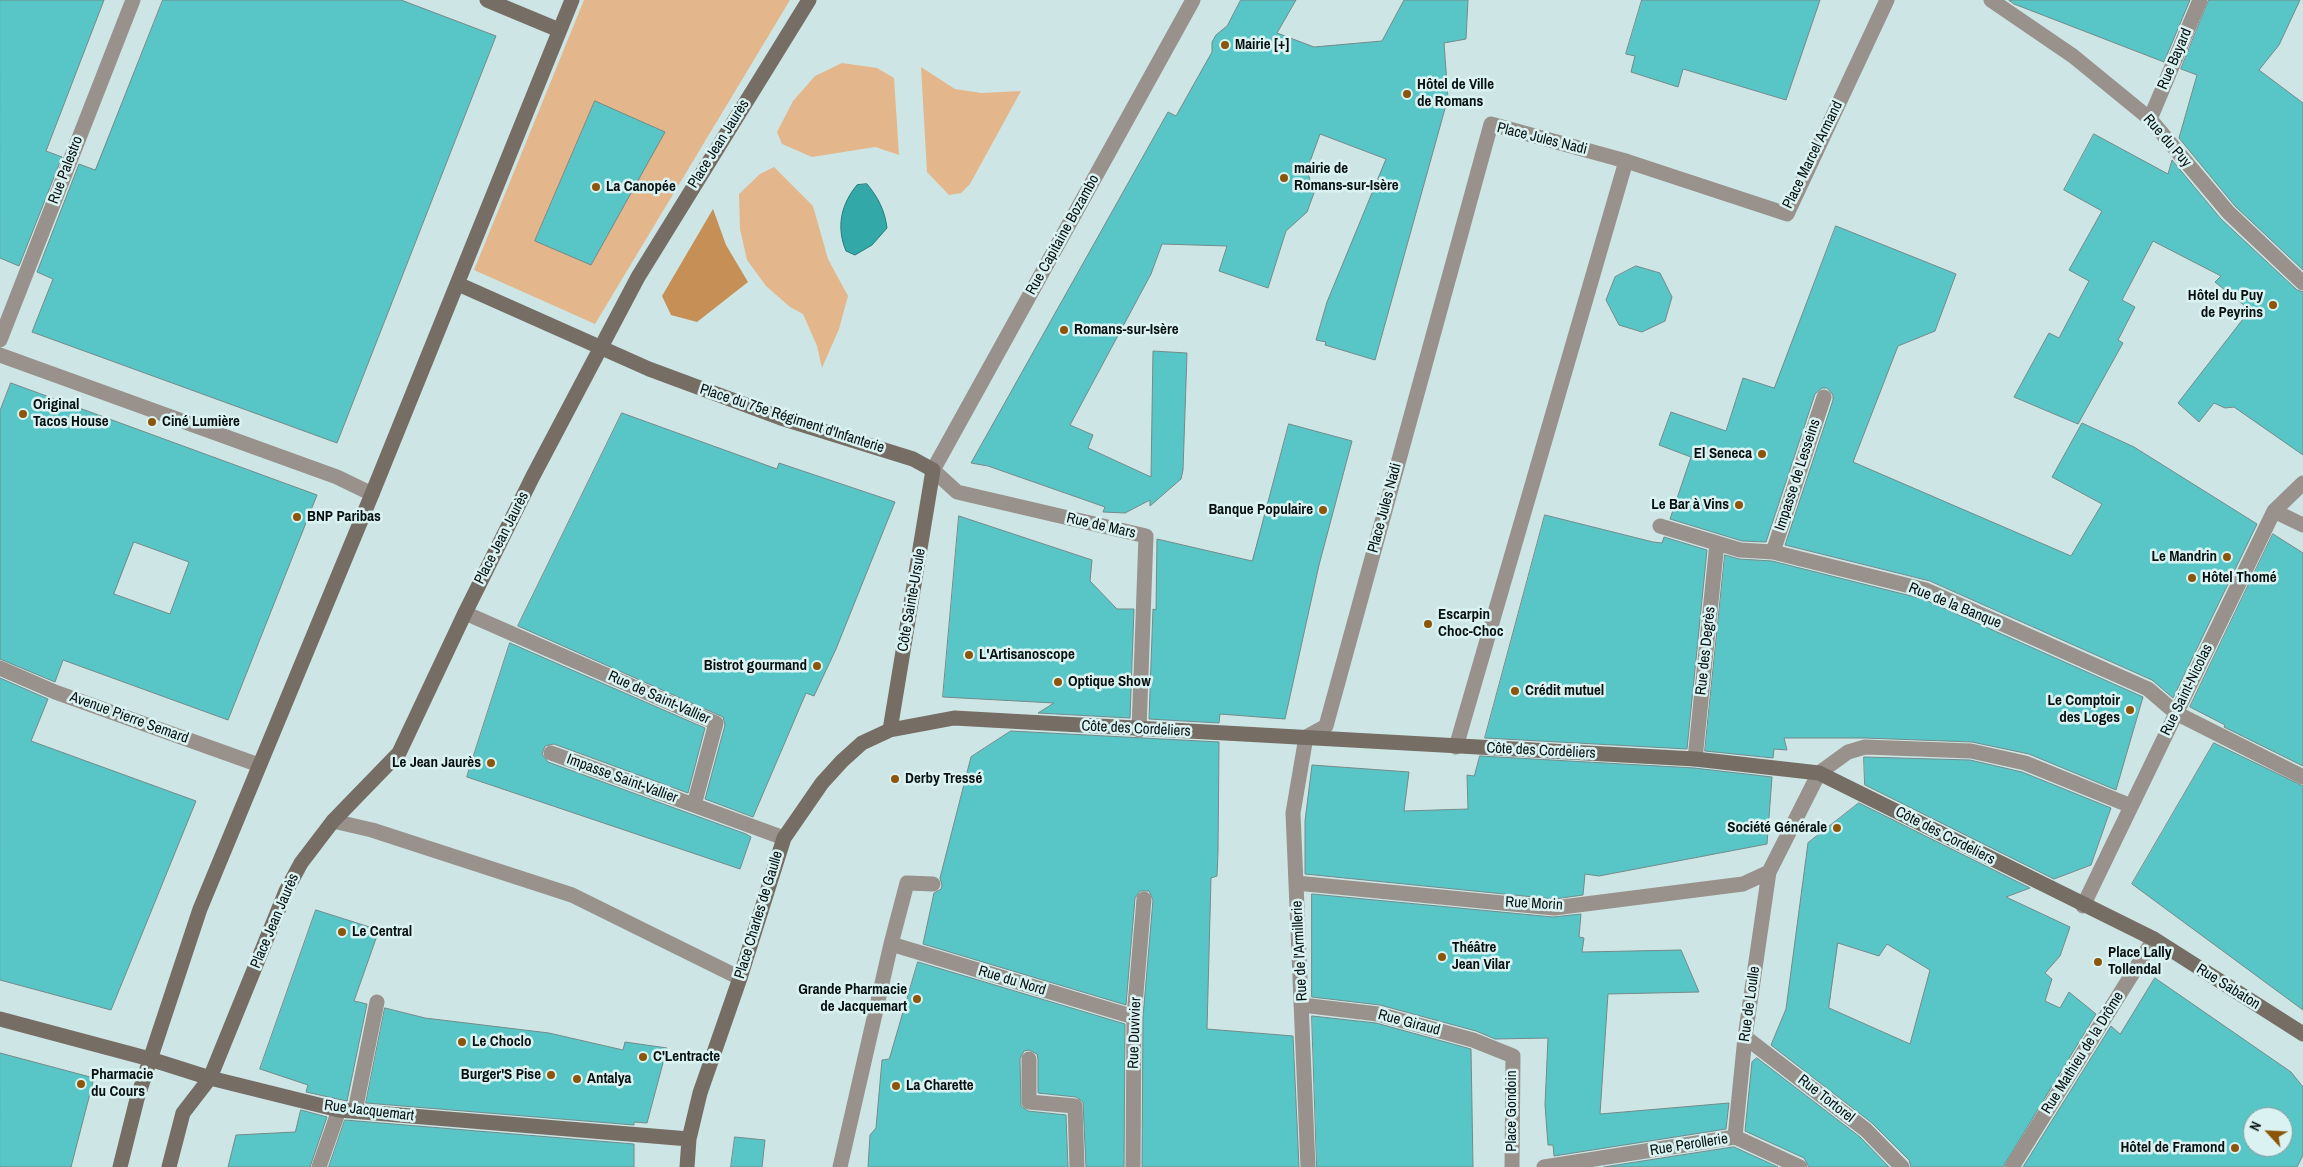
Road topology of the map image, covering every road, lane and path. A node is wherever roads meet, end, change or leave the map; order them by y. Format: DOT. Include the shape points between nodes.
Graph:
graph roads {
  1 [pos="133,0"];
  2 [pos="488,0"];
  3 [pos="572,0"];
  4 [pos="809,0"];
  5 [pos="1194,0"];
  6 [pos="1887,0"];
  7 [pos="1991,0"];
  8 [pos="2200,0"];
  9 [pos="559,30"];
  10 [pos="2150,119"];
  11 [pos="1626,161"];
  12 [pos="2303,283"];
  13 [pos="458,284"];
  14 [pos="0,340"];
  15 [pos="600,349"];
  16 [pos="0,355"];
  17 [pos="1824,398"];
  18 [pos="933,470"];
  19 [pos="2303,483"];
  20 [pos="372,494"];
  21 [pos="2274,511"];
  22 [pos="2303,525"];
  23 [pos="1660,526"];
  24 [pos="1717,543"];
  25 [pos="1773,552"];
  26 [pos="465,613"];
  27 [pos="0,668"];
  28 [pos="2176,712"];
  29 [pos="890,730"];
  30 [pos="1138,730"];
  31 [pos="1306,737"];
  32 [pos="1456,747"];
  33 [pos="550,753"];
  34 [pos="1695,759"];
  35 [pos="259,766"];
  36 [pos="1819,773"];
  37 [pos="2303,777"];
  38 [pos="694,805"];
  39 [pos="2131,806"];
  40 [pos="333,821"];
  41 [pos="784,838"];
  42 [pos="1769,872"];
  43 [pos="1296,883"];
  44 [pos="933,884"];
  45 [pos="1144,899"];
  46 [pos="2083,906"];
  47 [pos="2154,940"];
  48 [pos="891,944"];
  49 [pos="740,978"];
  50 [pos="377,1002"];
  51 [pos="1302,1005"];
  52 [pos="1134,1017"];
  53 [pos="0,1019"];
  54 [pos="2303,1034"];
  55 [pos="1745,1037"];
  56 [pos="1513,1056"];
  57 [pos="150,1059"];
  58 [pos="1029,1059"];
  59 [pos="210,1078"];
  60 [pos="339,1110"];
  61 [pos="355,1111"];
  62 [pos="1735,1138"];
  63 [pos="689,1139"];
  64 [pos="120,1167"];
  65 [pos="169,1167"];
  66 [pos="319,1167"];
  67 [pos="688,1167"];
  68 [pos="840,1167"];
  69 [pos="1077,1167"];
  70 [pos="1133,1167"];
  71 [pos="1308,1167"];
  72 [pos="1512,1167"];
  73 [pos="1544,1167"];
  74 [pos="1800,1167"];
  75 [pos="1902,1167"];
  76 [pos="2012,1167"];
  1 -- 14 [label="street, Rue Palestro"];
  2 -- 9 [label="main road"];
  3 -- 9 [label="main road"];
  4 -- 15 [label="main road, Place Jean Jaurès" via="643,269"];
  5 -- 18 [label="street, Rue Capitaine Bozambo"];
  6 -- 11 [label="street, Place Marcel Armand" via="1787,214"];
  7 -- 10 [label="street, Rue du Puy" via="2073,56"];
  8 -- 10 [label="street, Rue Bayard"];
  9 -- 13 [label="main road"];
  10 -- 12 [label="street, Rue du Puy" via="2228,212"];
  11 -- 31 [label="street, Place Jules Nadi" via="1491,124 1326,726"];
  11 -- 32 [label="street"];
  13 -- 15 [label="main road, Place du 75e Régiment d'Infanterie"];
  13 -- 20 [label="main road"];
  15 -- 18 [label="main road, Place du 75e Régiment d'Infanterie" via="781,418 913,458"];
  15 -- 26 [label="main road, Place Jean Jaurès"];
  16 -- 20 [label="street" via="337,477"];
  17 -- 25 [label="street, Impasse de Lesseins"];
  18 -- 29 [label="main road, Côte Sainte-Ursule"];
  18 -- 30 [label="street, Rue de Mars" via="957,492 1146,536"];
  19 -- 21 [label="street, Rue Saint-Nicolas"];
  20 -- 35 [label="main road"];
  21 -- 22 [label="street"];
  21 -- 28 [label="street, Rue Saint-Nicolas"];
  23 -- 24 [label="street, Rue de la Banque"];
  24 -- 25 [label="street, Rue de la Banque" via="1740,550"];
  24 -- 34 [label="street, Rue des Degrès"];
  25 -- 28 [label="street, Rue de la Banque" via="1926,590 2148,689"];
  26 -- 38 [label="street, Rue de Saint-Vallier" via="716,723"];
  26 -- 40 [label="main road, Place Jean Jaurès" via="398,753"];
  27 -- 35 [label="street, Avenue Pierre Semard" via="55,692"];
  28 -- 37 [label="street, Rue de la Banque"];
  28 -- 39 [label="street, Rue Saint-Nicolas"];
  29 -- 30 [label="main road, Côte des Cordeliers" via="954,718"];
  29 -- 41 [label="main road, Place Charles de Gaulle" via="862,743 842,761"];
  30 -- 31 [label="main road, Côte des Cordeliers"];
  31 -- 32 [label="main road, Côte des Cordeliers"];
  31 -- 43 [label="street, Rue de l'Armillerie" via="1293,813"];
  32 -- 34 [label="main road, Côte des Cordeliers"];
  33 -- 38 [label="street, Impasse Saint-Vallier"];
  34 -- 36 [label="main road, Côte des Cordeliers"];
  35 -- 57 [label="main road" via="200,908"];
  36 -- 39 [label="street" via="1848,752 1865,747 1971,751 2025,764"];
  36 -- 42 [label="street, Rue de Loulle"];
  36 -- 46 [label="main road, Côte des Cordeliers"];
  38 -- 41 [label="street"];
  39 -- 46 [label="street, Rue Saint-Nicolas"];
  40 -- 49 [label="street" via="372,830 572,895"];
  40 -- 59 [label="main road, Place Jean Jaurès" via="301,862 286,891"];
  41 -- 49 [label="main road, Place Charles de Gaulle"];
  42 -- 43 [label="street, Rue Morin" via="1743,884 1554,908"];
  42 -- 55 [label="street, Rue de Loulle"];
  43 -- 51 [label="street, Rue de l'Armillerie"];
  44 -- 48 [label="street" via="907,883"];
  45 -- 52 [label="street, Rue Duvivier"];
  46 -- 47 [label="main road, Côte des Cordeliers"];
  47 -- 54 [label="main road, Rue Sabaton"];
  47 -- 76 [label="street, Rue Mathieu de la Drôme"];
  48 -- 52 [label="street, Rue du Nord"];
  48 -- 68 [label="street"];
  49 -- 63 [label="main road, Place Charles de Gaulle" via="703,1084"];
  50 -- 61 [label="street"];
  51 -- 56 [label="street, Rue Giraud" via="1378,1014 1473,1040"];
  51 -- 71 [label="street, Rue de l'Armillerie"];
  52 -- 70 [label="street, Rue Duvivier"];
  53 -- 57 [label="main road, Rue Jacquemart"];
  55 -- 62 [label="street, Rue de Loulle"];
  55 -- 75 [label="street, Rue Tortorel" via="1866,1130"];
  56 -- 72 [label="street, Place Gondoin"];
  57 -- 59 [label="main road, Rue Jacquemart"];
  57 -- 64 [label="main road" via="136,1099"];
  58 -- 69 [label="street" via="1029,1102 1075,1106"];
  59 -- 60 [label="main road, Rue Jacquemart"];
  59 -- 65 [label="main road, Place Jean Jaurès" via="183,1113"];
  60 -- 61 [label="main road, Rue Jacquemart"];
  60 -- 66 [label="street"];
  61 -- 63 [label="main road, Rue Jacquemart"];
  62 -- 73 [label="street, Rue Perollerie"];
  62 -- 74 [label="street, Rue Perollerie"];
  63 -- 67 [label="main road, Place Charles de Gaulle"];
}
